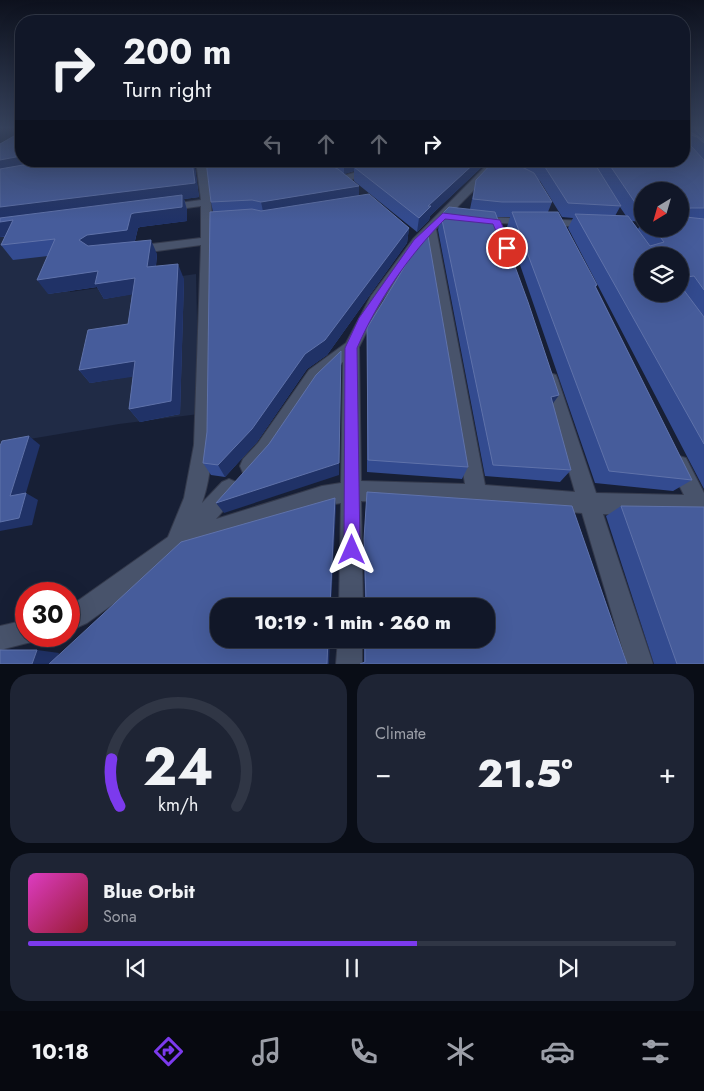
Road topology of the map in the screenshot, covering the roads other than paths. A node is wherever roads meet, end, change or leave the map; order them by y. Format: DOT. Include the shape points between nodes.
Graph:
graph roads {
  1 [pos="202,167"];
  2 [pos="378,167"];
  3 [pos="492,167"];
  4 [pos="353,189"];
  5 [pos="207,202"];
  6 [pos="549,207"];
  7 [pos="158,208"];
  8 [pos="443,216"];
  9 [pos="497,222"];
  10 [pos="557,222"];
  11 [pos="606,225"];
  12 [pos="430,229"];
  13 [pos="504,240"];
  14 [pos="566,240"];
  15 [pos="206,241"];
  16 [pos="124,251"];
  17 [pos="351,348"];
  18 [pos="544,362"];
  19 [pos="673,452"];
  20 [pos="352,491"];
  21 [pos="477,494"];
  22 [pos="589,503"];
  23 [pos="703,509"];
  24 [pos="179,542"];
  25 [pos="351,598"];
  26 [pos="80,614"];
  27 [pos="15,635"];
  28 [pos="0,638"];
  29 [pos="350,648"];
  30 [pos="349,664"];
  31 [pos="640,664"];
  1 -- 5 [label="street"];
  2 -- 4 [label="street" via="339,177"];
  3 -- 8 [label="street"];
  5 -- 7 [label="street"];
  5 -- 15 [label="street" via="212,222"];
  6 -- 10 [label="street"];
  8 -- 9 [label="street"];
  8 -- 12 [label="street"];
  9 -- 10 [label="street"];
  9 -- 13 [label="street"];
  10 -- 11 [label="street"];
  10 -- 14 [label="street"];
  12 -- 17 [label="street" via="413,239"];
  12 -- 21 [label="street"];
  15 -- 16 [label="street"];
  15 -- 24 [label="street" via="208,310 203,445 194,498"];
  17 -- 20 [label="street"];
  17 -- 24 [label="street" via="315,375 265,449"];
  18 -- 22 [label="street"];
  19 -- 23 [label="street"];
  20 -- 21 [label="street"];
  20 -- 24 [label="street" via="322,496"];
  20 -- 25 [label="street"];
  21 -- 22 [label="street"];
  22 -- 23 [label="street"];
  22 -- 31 [label="street"];
  24 -- 26 [label="street"];
  27 -- 28 [label="street"];
  29 -- 30 [label="street"];
}
